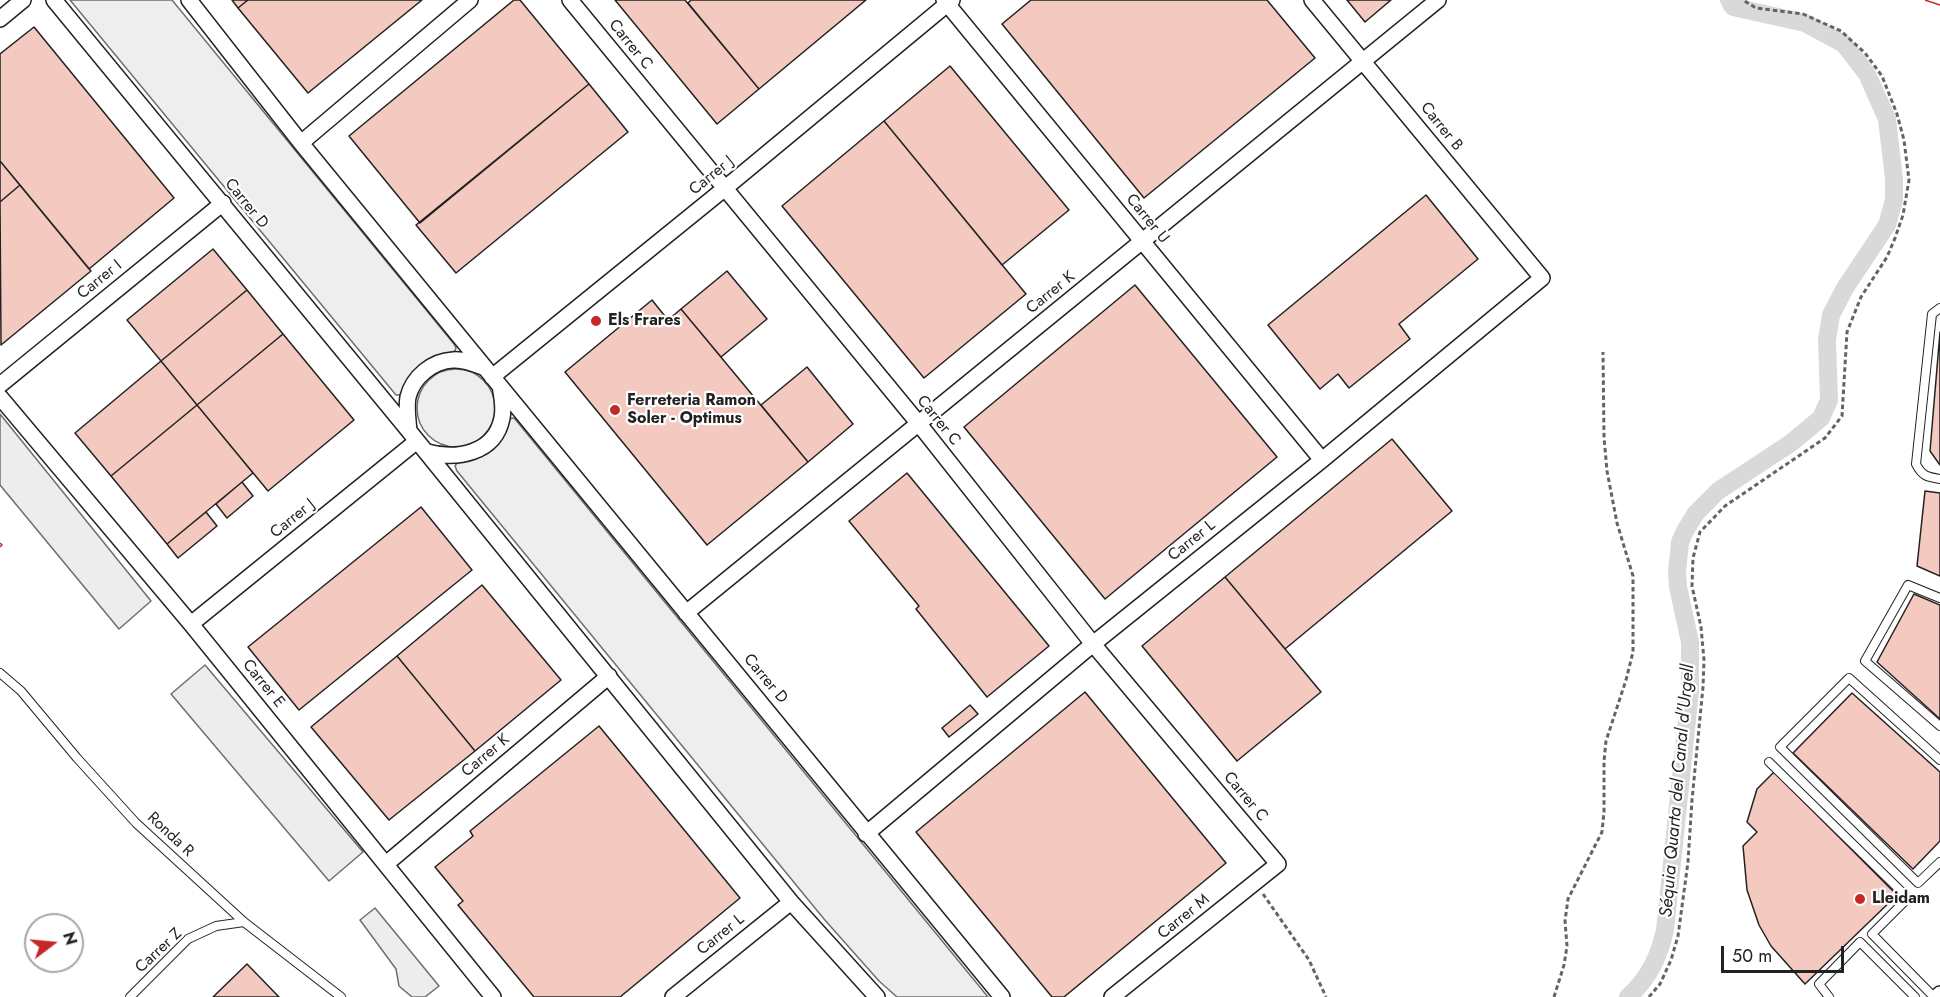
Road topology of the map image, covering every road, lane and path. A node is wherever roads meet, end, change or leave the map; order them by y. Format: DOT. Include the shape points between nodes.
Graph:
graph roads {
  1 [pos="23,0"];
  2 [pos="54,0"];
  3 [pos="189,0"];
  4 [pos="470,0"];
  5 [pos="570,0"];
  6 [pos="1312,0"];
  7 [pos="1438,0"];
  8 [pos="1743,0"];
  9 [pos="948,1"];
  10 [pos="0,19"];
  11 [pos="1364,61"];
  12 [pos="301,143"];
  13 [pos="724,189"];
  14 [pos="223,203"];
  15 [pos="1142,242"];
  16 [pos="1542,278"];
  17 [pos="1940,308"];
  18 [pos="1603,352"];
  19 [pos="492,377"];
  20 [pos="0,385"];
  21 [pos="0,397"];
  22 [pos="919,424"];
  23 [pos="418,441"];
  24 [pos="1322,460"];
  25 [pos="1940,478"];
  26 [pos="1940,598"];
  27 [pos="686,613"];
  28 [pos="191,624"];
  29 [pos="1093,644"];
  30 [pos="0,673"];
  31 [pos="609,676"];
  32 [pos="1940,726"];
  33 [pos="1940,760"];
  34 [pos="1769,762"];
  35 [pos="867,834"];
  36 [pos="1940,862"];
  37 [pos="386,864"];
  38 [pos="1278,864"];
  39 [pos="1255,883"];
  40 [pos="791,902"];
  41 [pos="244,922"];
  42 [pos="1937,996"];
  43 [pos="130,997"];
  44 [pos="341,997"];
  45 [pos="493,997"];
  46 [pos="673,997"];
  47 [pos="877,997"];
  48 [pos="1002,997"];
  49 [pos="1112,997"];
  50 [pos="1326,997"];
  51 [pos="1554,997"];
  52 [pos="1649,997"];
  53 [pos="1829,997"];
  54 [pos="1915,997"];
  1 -- 10 [label="street"];
  2 -- 14 [label="street, Carrer D"];
  3 -- 12 [label="street, Carrer D"];
  4 -- 12 [label="street"];
  5 -- 13 [label="street, Carrer C"];
  6 -- 11 [label="street, Carrer B"];
  7 -- 11 [label="street, Carrer K"];
  8 -- 52 [label="path" via="1756,8 1803,14 1841,31 1865,53 1882,76 1897,114 1909,180 1895,238 1861,297 1847,332 1842,416 1825,438 1725,506 1700,532 1692,586 1704,660 1688,862 1678,936 1660,984"];
  9 -- 13 [label="street, Carrer J"];
  9 -- 15 [label="street, Carrer U"];
  11 -- 15 [label="street, Carrer K"];
  11 -- 16 [label="street, Carrer B"];
  12 -- 19 [label="street, Carrer D"];
  13 -- 19 [label="street, Carrer J"];
  13 -- 22 [label="street, Carrer C"];
  14 -- 20 [label="street, Carrer I"];
  14 -- 23 [label="street, Carrer D"];
  15 -- 22 [label="street, Carrer K"];
  15 -- 24 [label="street, Carrer U"];
  16 -- 24 [label="street, Carrer L"];
  17 -- 25 [label="lane" via="1932,314 1916,464 1926,477"];
  18 -- 51 [label="path" via="1607,471 1633,576 1633,652 1606,741 1602,832 1568,899 1564,921 1567,946"];
  19 -- 23 [label="street" via="503,403 502,418 486,445 472,453 443,457"];
  19 -- 23 [label="street" via="469,362 454,360 424,371 408,398"];
  19 -- 27 [label="street, Carrer D"];
  21 -- 28 [label="street, Carrer E"];
  22 -- 27 [label="street, Carrer K"];
  22 -- 29 [label="street, Carrer C"];
  23 -- 28 [label="street, Carrer J"];
  23 -- 31 [label="street, Carrer D"];
  24 -- 29 [label="street, Carrer L"];
  26 -- 32 [label="lane" via="1908,585 1865,661"];
  27 -- 35 [label="street, Carrer D"];
  28 -- 37 [label="street, Carrer E"];
  29 -- 35 [label="street, Carrer L"];
  29 -- 38 [label="street, Carrer C"];
  30 -- 41 [label="lane, Ronda R" via="21,691 136,823"];
  31 -- 37 [label="street, Carrer K"];
  31 -- 40 [label="street, Carrer D"];
  33 -- 36 [label="lane" via="1849,678 1780,747 1918,884"];
  34 -- 42 [label="lane" via="1908,898 1872,934"];
  35 -- 48 [label="street, Carrer D"];
  37 -- 45 [label="street, Carrer E"];
  38 -- 39 [label="street, Carrer M"];
  39 -- 49 [label="street, Carrer M"];
  39 -- 50 [label="path" via="1310,960"];
  40 -- 46 [label="street, Carrer L"];
  40 -- 47 [label="street, Carrer D"];
  41 -- 43 [label="lane, Carrer Z" via="216,926 188,939"];
  41 -- 44 [label="lane, Ronda R"];
  53 -- 54 [label="lane" via="1819,984 1860,942"];
}
